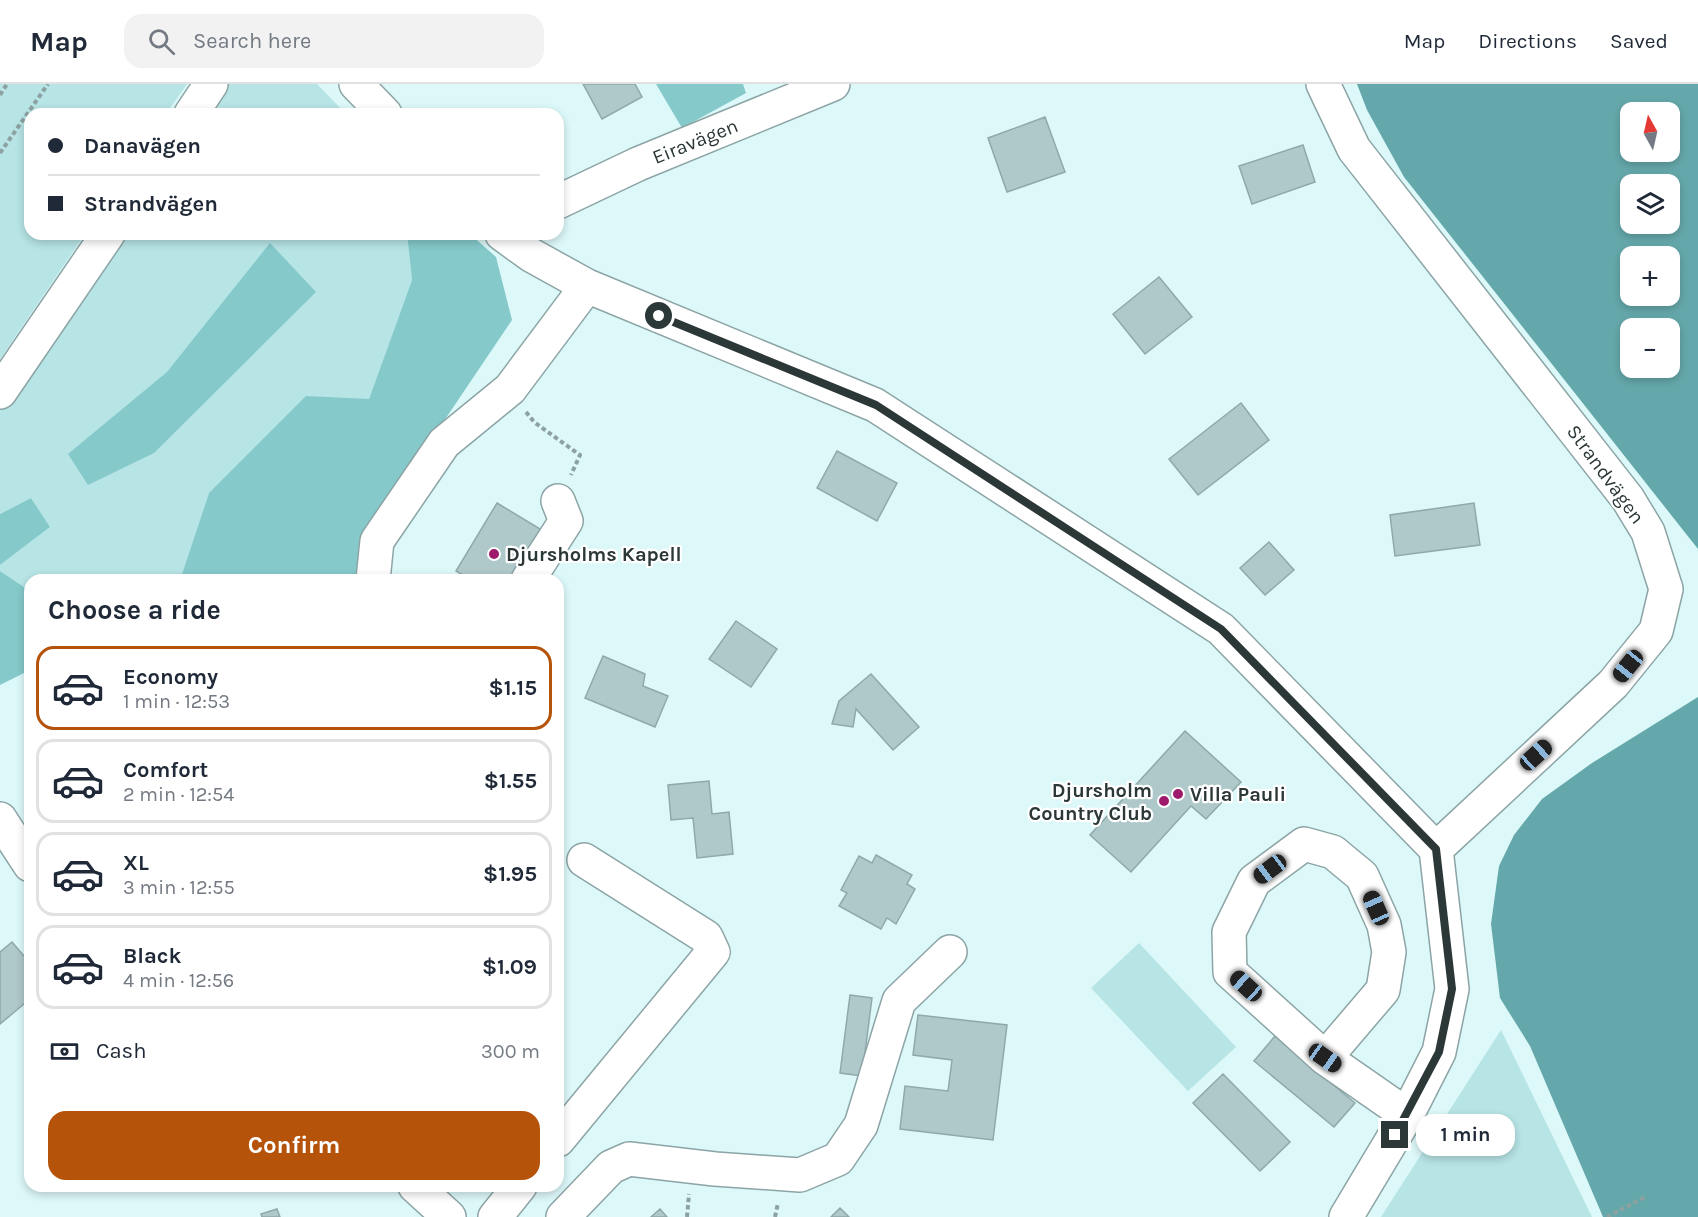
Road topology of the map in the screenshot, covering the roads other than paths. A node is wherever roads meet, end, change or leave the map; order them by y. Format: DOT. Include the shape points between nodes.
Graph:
graph roads {
  1 [pos="211,84"];
  2 [pos="356,84"];
  3 [pos="833,84"];
  4 [pos="1323,84"];
  5 [pos="195,108"];
  6 [pos="379,108"];
  7 [pos="564,198"];
  8 [pos="104,240"];
  9 [pos="510,240"];
  10 [pos="587,286"];
  11 [pos="0,392"];
  12 [pos="558,501"];
  13 [pos="374,574"];
  14 [pos="532,574"];
  15 [pos="0,819"];
  16 [pos="1436,849"];
  17 [pos="24,857"];
  18 [pos="584,860"];
  19 [pos="950,952"];
  20 [pos="1325,1058"];
  21 [pos="1407,1115"];
  22 [pos="564,1133"];
  23 [pos="422,1192"];
  24 [pos="515,1192"];
  25 [pos="449,1217"];
  26 [pos="495,1217"];
  27 [pos="563,1217"];
  28 [pos="1346,1217"];
  1 -- 5 [label="street"];
  2 -- 6 [label="street"];
  3 -- 7 [label="street, Eiravägen"];
  4 -- 16 [label="street, Strandvägen" via="1354,149 1628,499 1648,532 1665,589 1656,631 1613,684"];
  8 -- 11 [label="street"];
  9 -- 10 [label="street"];
  10 -- 13 [label="street" via="510,389 444,443 377,541"];
  10 -- 16 [label="street" via="876,405 1221,629"];
  12 -- 14 [label="street" via="566,521"];
  15 -- 17 [label="street"];
  16 -- 21 [label="street" via="1452,989 1439,1052"];
  18 -- 22 [label="street" via="706,937 713,952"];
  19 -- 27 [label="street" via="899,1001 861,1125 838,1159 800,1175 629,1160 610,1167"];
  20 -- 20 [label="street" via="1230,972 1229,932 1254,881 1304,844 1333,852 1362,876 1384,925 1389,952 1383,990"];
  20 -- 21 [label="street"];
  21 -- 28 [label="street"];
  23 -- 25 [label="street"];
  24 -- 26 [label="street"];
}
